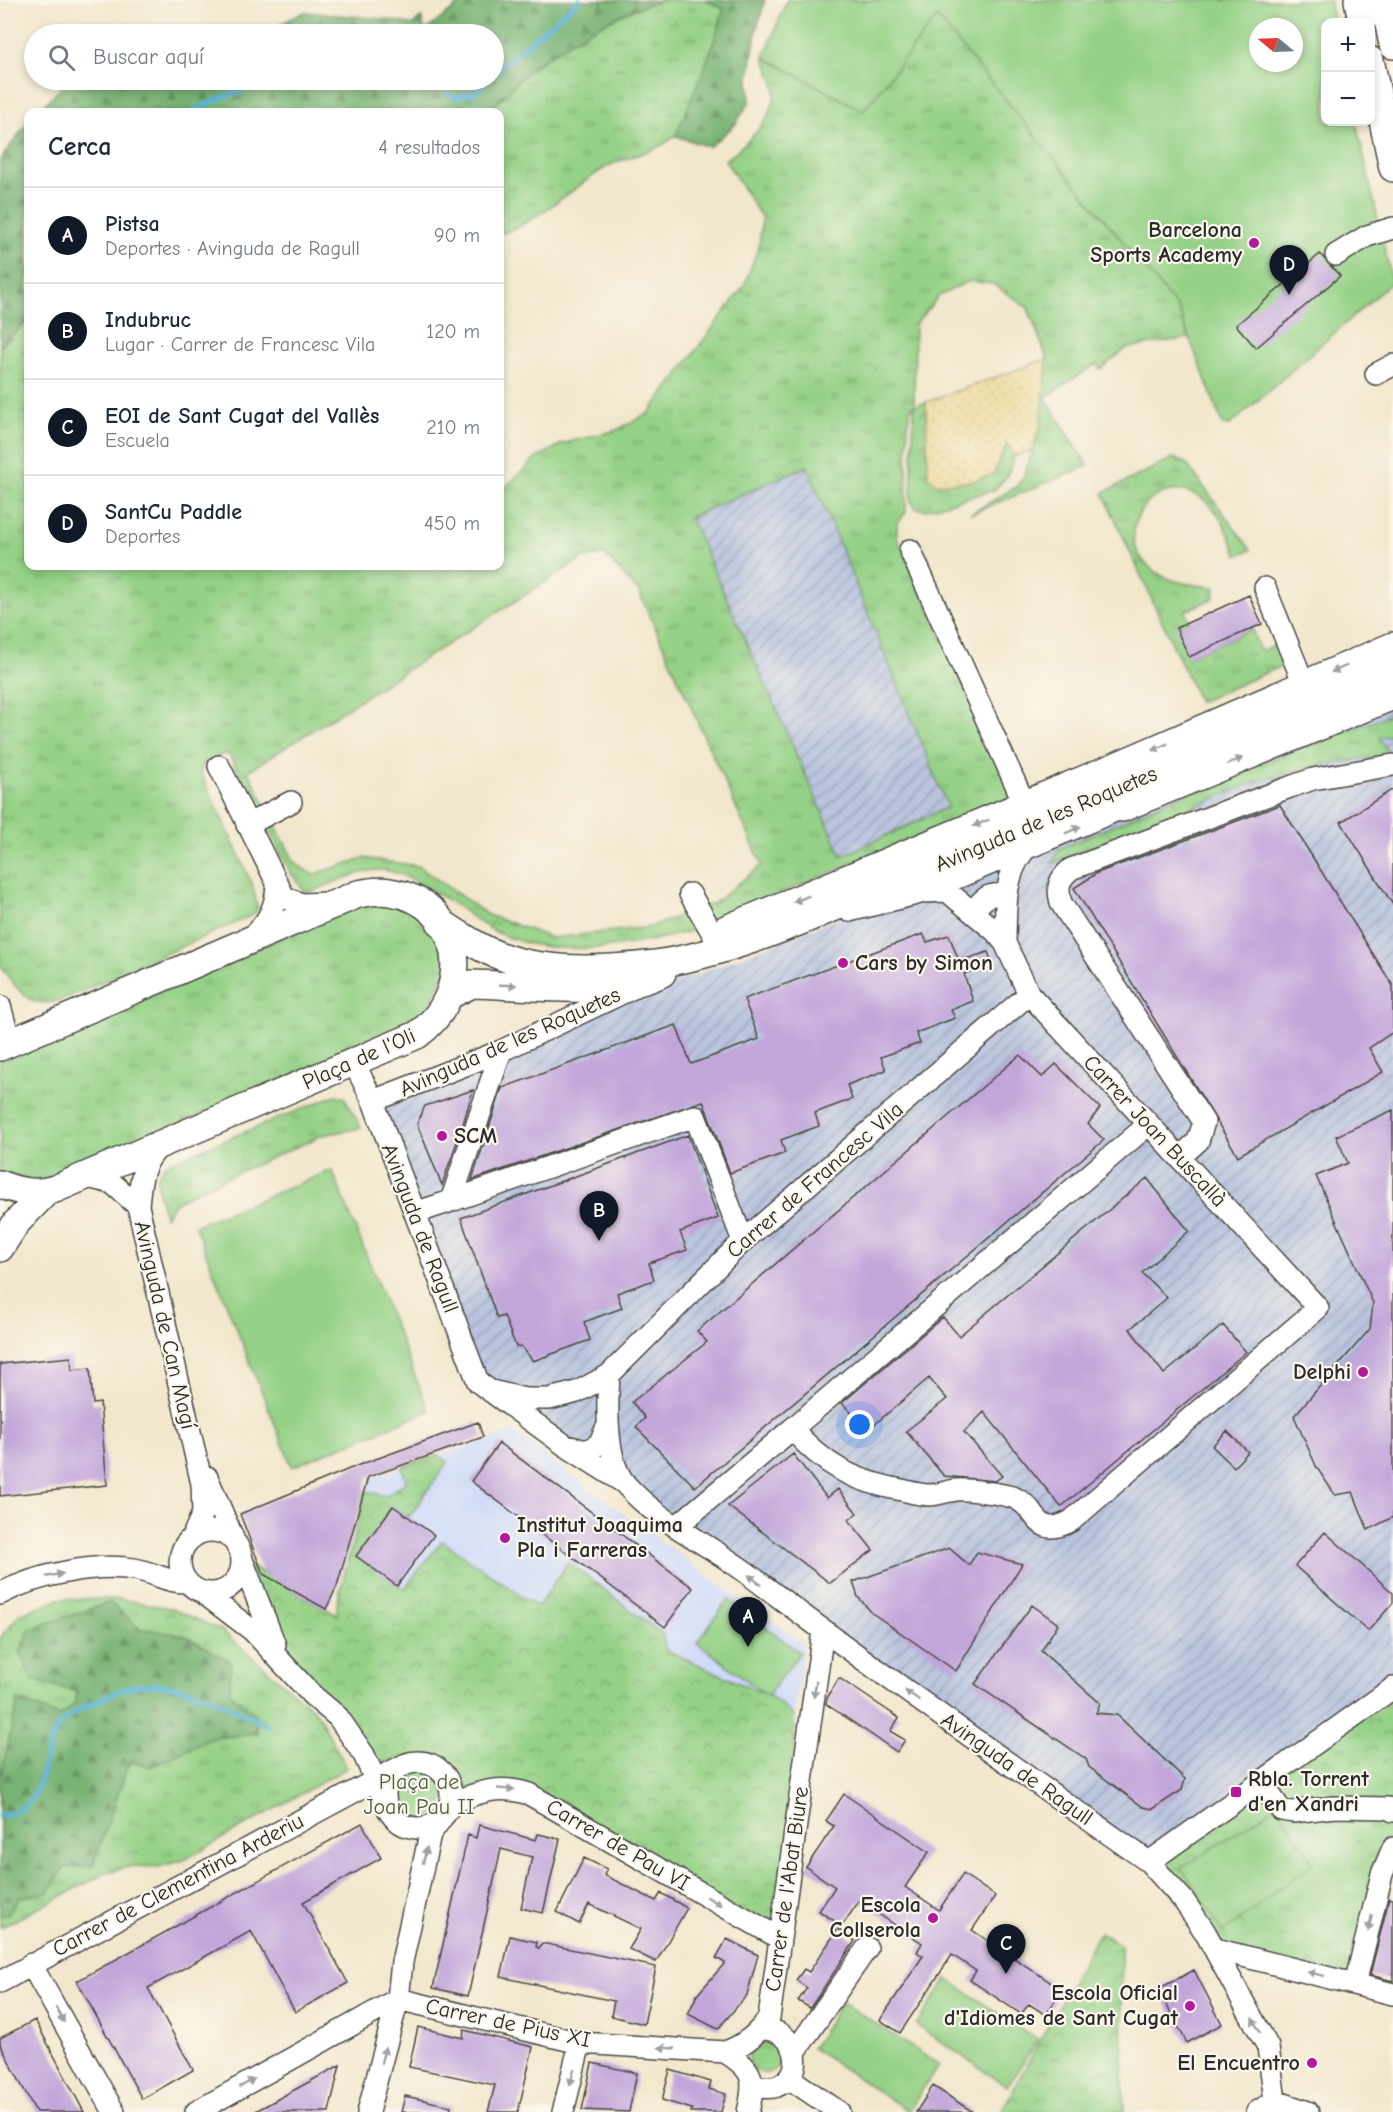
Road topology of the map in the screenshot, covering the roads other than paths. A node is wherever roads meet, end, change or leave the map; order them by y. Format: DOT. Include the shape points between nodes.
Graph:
graph roads {
  1 [pos="1358,0"];
  2 [pos="1384,0"];
  3 [pos="1361,18"];
  4 [pos="1393,45"];
  5 [pos="1373,72"];
  6 [pos="1393,168"];
  7 [pos="1393,228"];
  8 [pos="1336,255"];
  9 [pos="910,550"];
  10 [pos="1265,588"];
  11 [pos="1393,646"];
  12 [pos="1393,671"];
  13 [pos="1304,684"];
  14 [pos="1393,696"];
  15 [pos="1393,765"];
  16 [pos="219,766"];
  17 [pos="291,802"];
  18 [pos="1025,805"];
  19 [pos="1122,808"];
  20 [pos="247,825"];
  21 [pos="1023,852"];
  22 [pos="277,886"];
  23 [pos="924,892"];
  24 [pos="690,894"];
  25 [pos="1006,896"];
  26 [pos="335,903"];
  27 [pos="973,912"];
  28 [pos="440,922"];
  29 [pos="770,932"];
  30 [pos="713,934"];
  31 [pos="250,940"];
  32 [pos="1005,943"];
  33 [pos="694,956"];
  34 [pos="620,966"];
  35 [pos="647,981"];
  36 [pos="452,994"];
  37 [pos="1029,994"];
  38 [pos="0,1006"];
  39 [pos="4,1045"];
  40 [pos="501,1051"];
  41 [pos="353,1061"];
  42 [pos="373,1101"];
  43 [pos="1149,1124"];
  44 [pos="162,1144"];
  45 [pos="1180,1157"];
  46 [pos="84,1176"];
  47 [pos="0,1184"];
  48 [pos="46,1192"];
  49 [pos="451,1201"];
  50 [pos="138,1206"];
  51 [pos="415,1214"];
  52 [pos="743,1241"];
  53 [pos="0,1248"];
  54 [pos="609,1375"];
  55 [pos="491,1391"];
  56 [pos="577,1392"];
  57 [pos="549,1399"];
  58 [pos="607,1417"];
  59 [pos="792,1429"];
  60 [pos="558,1440"];
  61 [pos="192,1443"];
  62 [pos="624,1483"];
  63 [pos="669,1522"];
  64 [pos="192,1538"];
  65 [pos="233,1538"];
  66 [pos="243,1562"];
  67 [pos="194,1587"];
  68 [pos="0,1594"];
  69 [pos="823,1631"];
  70 [pos="284,1663"];
  71 [pos="1393,1688"];
  72 [pos="364,1755"];
  73 [pos="403,1766"];
  74 [pos="1261,1782"];
  75 [pos="366,1784"];
  76 [pos="386,1803"];
  77 [pos="445,1811"];
  78 [pos="1393,1811"];
  79 [pos="1393,1848"];
  80 [pos="1149,1862"];
  81 [pos="779,1938"];
  82 [pos="867,1948"];
  83 [pos="1215,1949"];
  84 [pos="31,1964"];
  85 [pos="0,1982"];
  86 [pos="1355,1984"];
  87 [pos="1393,1994"];
  88 [pos="398,1999"];
  89 [pos="761,2029"];
  90 [pos="580,2043"];
  91 [pos="725,2052"];
  92 [pos="795,2052"];
  93 [pos="789,2078"];
  94 [pos="753,2086"];
  95 [pos="1275,2101"];
  96 [pos="114,2112"];
  97 [pos="196,2112"];
  98 [pos="368,2112"];
  99 [pos="563,2112"];
  100 [pos="748,2112"];
  101 [pos="839,2112"];
  102 [pos="1257,2112"];
  103 [pos="1305,2112"];
  1 -- 3 [label="main road"];
  2 -- 4 [label="main road"];
  5 -- 6 [label="main road"];
  7 -- 8 [label="street" via="1367,236"];
  9 -- 18 [label="street"];
  10 -- 13 [label="street"];
  11 -- 13 [label="main road, one-way"];
  12 -- 29 [label="main road, Avinguda de les Roquetes" via="1023,831"];
  13 -- 18 [label="main road, one-way"];
  19 -- 14 [label="main road, one-way"];
  15 -- 45 [label="street" via="1290,786 1071,869 1061,877 1061,903 1204,1122 1198,1141"];
  16 -- 20 [label="street"];
  17 -- 20 [label="street"];
  18 -- 30 [label="main road, one-way"];
  21 -- 19 [label="street, one-way"];
  20 -- 22 [label="street"];
  21 -- 23 [label="street"];
  21 -- 25 [label="street, Carrer Joan Buscallà" via="1012,872"];
  22 -- 26 [label="street" via="292,902"];
  22 -- 31 [label="street" via="271,917"];
  23 -- 27 [label="street, Carrer Joan Buscallà" via="947,891"];
  23 -- 29 [label="street"];
  24 -- 30 [label="street"];
  25 -- 27 [label="street" via="993,893 983,898"];
  25 -- 32 [label="street, Carrer Joan Buscallà"];
  26 -- 28 [label="main road, Plaça de l'Oli" via="358,894 391,891 415,900"];
  26 -- 31 [label="main road, Plaça de l'Oli"];
  27 -- 32 [label="street, Carrer Joan Buscallà"];
  28 -- 34 [label="main road, Avinguda de les Roquetes" via="477,945 518,961 573,967"];
  28 -- 36 [label="main road, Plaça de l'Oli" via="455,962"];
  29 -- 33 [label="main road, Avinguda de les Roquetes"];
  30 -- 34 [label="main road"];
  31 -- 39 [label="main road, Plaça de l'Oli"];
  32 -- 37 [label="street, Carrer Joan Buscallà"];
  33 -- 34 [label="main road, Avinguda de les Roquetes"];
  33 -- 35 [label="main road, Avinguda de les Roquetes"];
  36 -- 35 [label="main road, Avinguda de les Roquetes, one-way" via="472,984 599,987"];
  35 -- 40 [label="street, Avinguda de les Roquetes"];
  36 -- 41 [label="main road, Plaça de l'Oli" via="434,1022 417,1035"];
  37 -- 43 [label="street, Carrer Joan Buscallà"];
  37 -- 52 [label="street, Carrer de Francesc Vila"];
  38 -- 39 [label="street" via="8,1031"];
  40 -- 42 [label="street, Avinguda de les Roquetes"];
  40 -- 49 [label="street"];
  41 -- 42 [label="street, Avinguda de Ragull"];
  41 -- 44 [label="main road, Plaça de l'Oli"];
  42 -- 51 [label="street, Avinguda de Ragull"];
  43 -- 45 [label="street, Carrer Joan Buscallà"];
  43 -- 59 [label="street"];
  44 -- 46 [label="main road, Plaça de l'Oli"];
  44 -- 50 [label="street, Avinguda de Can Magí" via="142,1172"];
  45 -- 59 [label="street, Carrer Joan Buscallà" via="1318,1308 1071,1521 1047,1527 1015,1498 973,1490 929,1495 872,1484 815,1455"];
  46 -- 48 [label="main road, Plaça de l'Oli"];
  46 -- 50 [label="street, Avinguda de Can Magí" via="112,1183"];
  47 -- 48 [label="main road, Plaça de l'Oli" via="22,1191"];
  48 -- 53 [label="main road" via="16,1223"];
  49 -- 51 [label="street"];
  49 -- 52 [label="street" via="694,1116"];
  50 -- 61 [label="street, Avinguda de Can Magí"];
  51 -- 55 [label="street, Avinguda de Ragull" via="478,1382"];
  52 -- 54 [label="street, Carrer de Francesc Vila"];
  54 -- 56 [label="street, Carrer de Francesc Vila"];
  54 -- 58 [label="street"];
  55 -- 57 [label="street" via="525,1399"];
  55 -- 60 [label="street"];
  56 -- 57 [label="street"];
  56 -- 58 [label="street"];
  57 -- 60 [label="street" via="544,1412"];
  58 -- 60 [label="street" via="599,1444 586,1451"];
  58 -- 62 [label="street" via="612,1450"];
  59 -- 63 [label="street"];
  60 -- 62 [label="street"];
  61 -- 64 [label="street, Avinguda de Can Magí" via="202,1484 202,1513"];
  61 -- 65 [label="street, Avinguda de Can Magí"];
  62 -- 63 [label="street"];
  69 -- 63 [label="street, Avinguda de Ragull, one-way" via="732,1562"];
  64 -- 65 [label="street" via="210,1529"];
  64 -- 67 [label="street" via="182,1550 179,1564"];
  65 -- 66 [label="street"];
  66 -- 67 [label="street" via="231,1587 221,1592"];
  66 -- 70 [label="street" via="267,1632"];
  68 -- 67 [label="street, one-way" via="51,1575 108,1567 136,1569"];
  67 -- 70 [label="street" via="253,1631"];
  80 -- 69 [label="street, Avinguda de Ragull, one-way"];
  69 -- 81 [label="street, Carrer de l'Abat Biure, one-way"];
  70 -- 72 [label="street" via="338,1717"];
  71 -- 74 [label="street"];
  72 -- 73 [label="street"];
  72 -- 75 [label="street"];
  73 -- 75 [label="street, Carrer de Clementina Arderiu"];
  73 -- 76 [label="street" via="387,1783"];
  73 -- 77 [label="street" via="424,1762 443,1772 451,1788"];
  74 -- 78 [label="street" via="1281,1810 1334,1807"];
  74 -- 80 [label="street"];
  75 -- 76 [label="street"];
  75 -- 84 [label="street, Carrer de Clementina Arderiu"];
  76 -- 77 [label="street" via="398,1821 414,1827 425,1827"];
  77 -- 81 [label="street, Carrer de Pau VI, one-way" via="493,1789 511,1788 529,1794"];
  88 -- 77 [label="street, one-way" via="402,1962 430,1834"];
  79 -- 86 [label="street, one-way" via="1382,1874"];
  80 -- 83 [label="street, Avinguda de Ragull" via="1184,1901"];
  81 -- 89 [label="street, Carrer de l'Abat Biure" via="769,2018"];
  82 -- 92 [label="street"];
  86 -- 83 [label="street, one-way"];
  95 -- 83 [label="street, Avinguda de Ragull, one-way" via="1268,2046"];
  84 -- 85 [label="street, Carrer de Clementina Arderiu"];
  84 -- 96 [label="street, one-way"];
  86 -- 87 [label="street"];
  88 -- 90 [label="street, Carrer de Pius XI"];
  97 -- 88 [label="street, one-way"];
  98 -- 88 [label="street, one-way"];
  89 -- 91 [label="street" via="745,2043"];
  89 -- 92 [label="street" via="781,2032 792,2042"];
  91 -- 90 [label="street, Carrer de Pius XI, one-way"];
  90 -- 99 [label="street, one-way"];
  91 -- 94 [label="street" via="747,2068"];
  92 -- 93 [label="street"];
  93 -- 94 [label="street" via="777,2086"];
  93 -- 101 [label="street"];
  94 -- 100 [label="street"];
  95 -- 102 [label="street"];
  95 -- 103 [label="street"];
}
